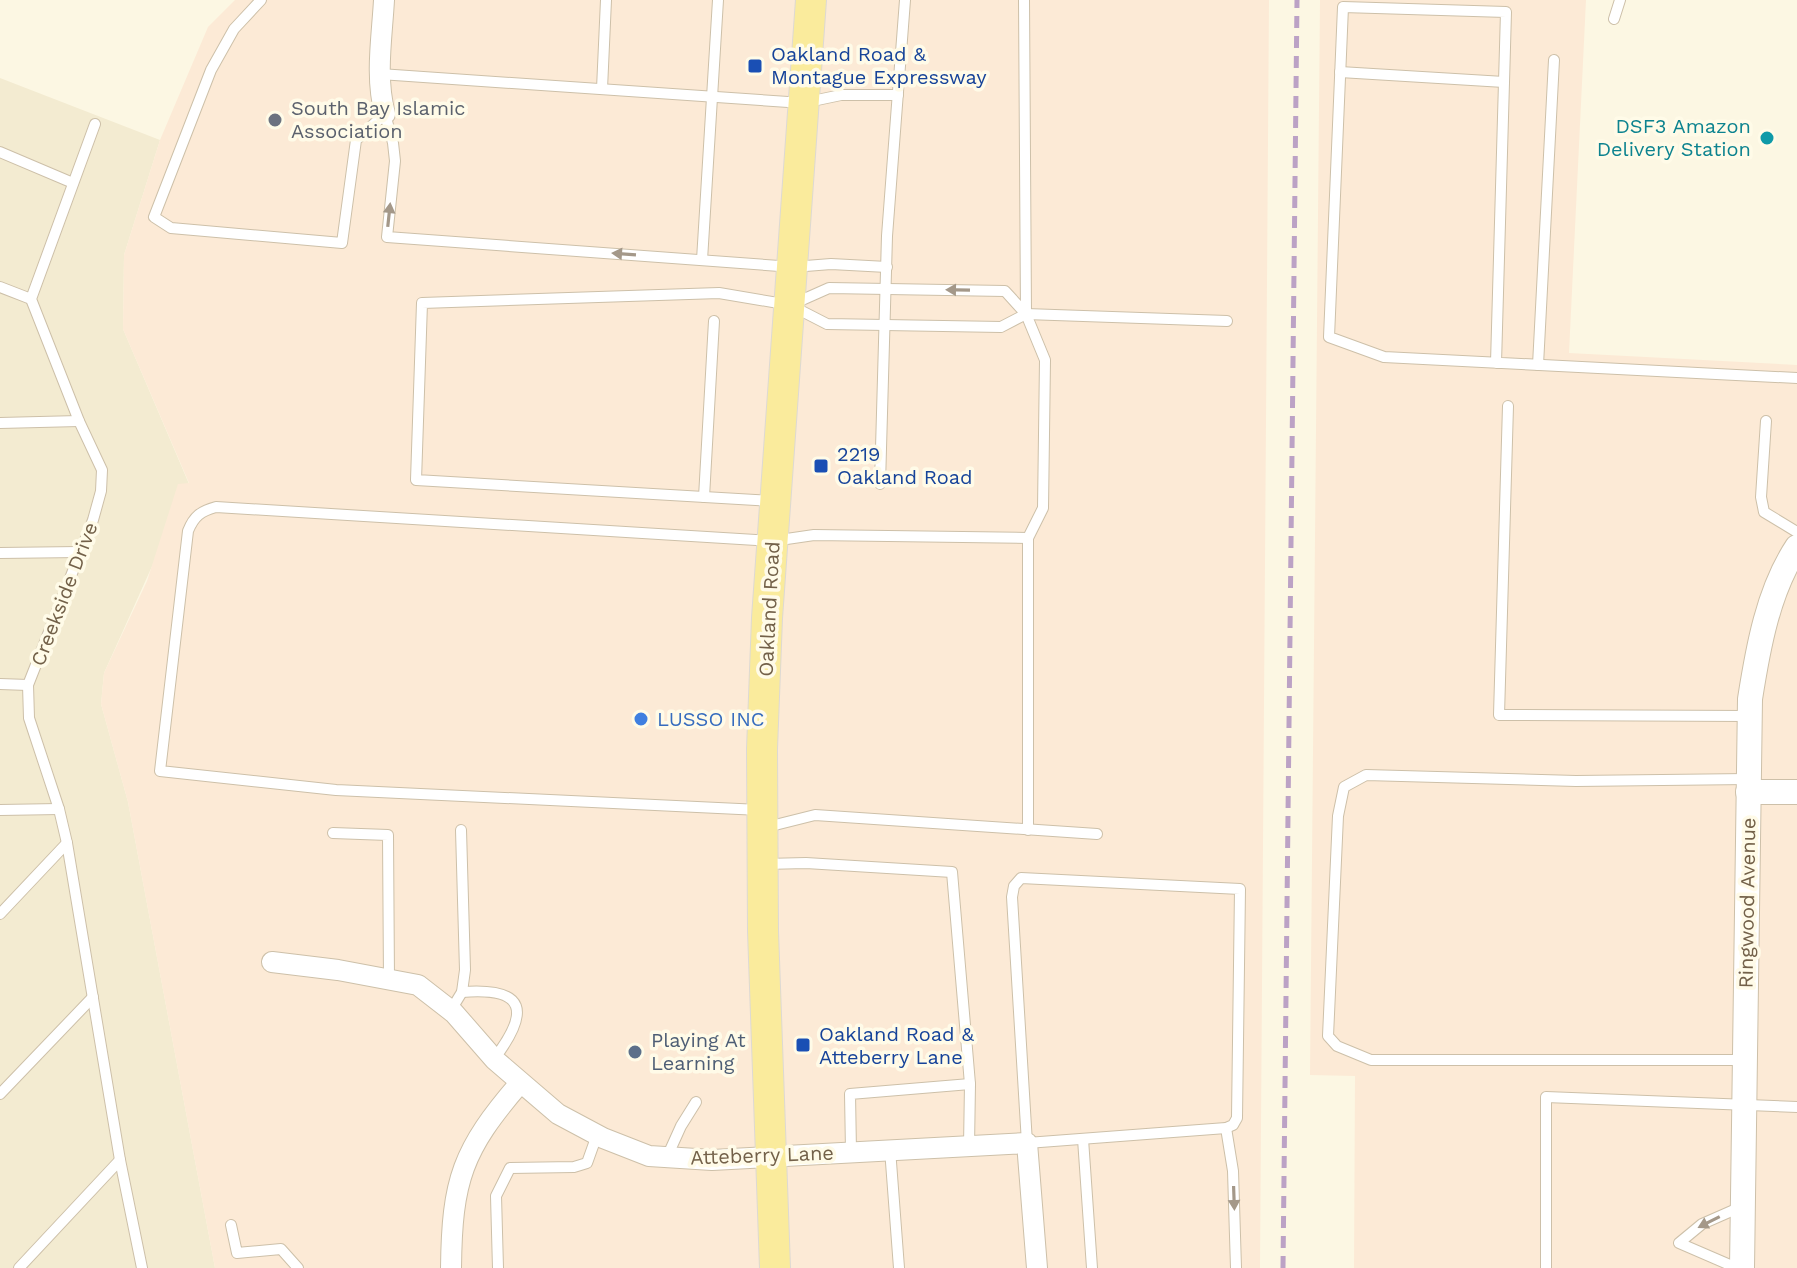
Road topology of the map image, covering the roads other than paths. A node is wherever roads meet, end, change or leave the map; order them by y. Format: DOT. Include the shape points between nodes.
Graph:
graph roads {
  1 [pos="261,0"];
  2 [pos="384,0"];
  3 [pos="606,0"];
  4 [pos="718,0"];
  5 [pos="811,0"];
  6 [pos="905,0"];
  7 [pos="1024,0"];
  8 [pos="1620,0"];
  9 [pos="1614,19"];
  10 [pos="1554,60"];
  11 [pos="1340,72"];
  12 [pos="380,74"];
  13 [pos="1504,82"];
  14 [pos="602,89"];
  15 [pos="898,95"];
  16 [pos="712,96"];
  17 [pos="803,103"];
  18 [pos="385,114"];
  19 [pos="95,124"];
  20 [pos="0,152"];
  21 [pos="73,183"];
  22 [pos="702,260"];
  23 [pos="793,267"];
  24 [pos="887,267"];
  25 [pos="0,287"];
  26 [pos="885,289"];
  27 [pos="31,299"];
  28 [pos="790,305"];
  29 [pos="1026,314"];
  30 [pos="714,321"];
  31 [pos="1227,321"];
  32 [pos="884,325"];
  33 [pos="1496,363"];
  34 [pos="1538,365"];
  35 [pos="1797,378"];
  36 [pos="1508,406"];
  37 [pos="79,421"];
  38 [pos="1766,421"];
  39 [pos="0,423"];
  40 [pos="880,484"];
  41 [pos="704,497"];
  42 [pos="776,501"];
  43 [pos="1797,532"];
  44 [pos="1028,538"];
  45 [pos="773,541"];
  46 [pos="79,552"];
  47 [pos="0,553"];
  48 [pos="1794,559"];
  49 [pos="0,684"];
  50 [pos="28,685"];
  51 [pos="1749,716"];
  52 [pos="1748,786"];
  53 [pos="1797,792"];
  54 [pos="59,809"];
  55 [pos="0,810"];
  56 [pos="762,819"];
  57 [pos="461,830"];
  58 [pos="1028,830"];
  59 [pos="333,833"];
  60 [pos="1097,834"];
  61 [pos="67,843"];
  62 [pos="762,864"];
  63 [pos="0,914"];
  64 [pos="272,962"];
  65 [pos="389,980"];
  66 [pos="462,992"];
  67 [pos="93,997"];
  68 [pos="451,1010"];
  69 [pos="494,1059"];
  70 [pos="1745,1060"];
  71 [pos="520,1083"];
  72 [pos="970,1084"];
  73 [pos="0,1094"];
  74 [pos="696,1102"];
  75 [pos="1744,1104"];
  76 [pos="1797,1107"];
  77 [pos="1226,1128"];
  78 [pos="597,1135"];
  79 [pos="1083,1139"];
  80 [pos="1027,1143"];
  81 [pos="969,1146"];
  82 [pos="890,1149"];
  83 [pos="851,1151"];
  84 [pos="667,1157"];
  85 [pos="770,1157"];
  86 [pos="120,1160"];
  87 [pos="1743,1206"];
  88 [pos="231,1225"];
  89 [pos="19,1268"];
  90 [pos="142,1268"];
  91 [pos="298,1268"];
  92 [pos="451,1268"];
  93 [pos="498,1268"];
  94 [pos="775,1268"];
  95 [pos="899,1268"];
  96 [pos="1037,1268"];
  97 [pos="1092,1268"];
  98 [pos="1236,1268"];
  99 [pos="1546,1268"];
  100 [pos="1739,1268"];
  1 -- 18 [label="lane" via="234,29 211,70 154,217 171,228 342,243 356,140"];
  2 -- 12 [label="street"];
  3 -- 14 [label="lane"];
  4 -- 16 [label="lane"];
  5 -- 17 [label="main road, Oakland Road"];
  6 -- 15 [label="lane"];
  7 -- 29 [label="lane"];
  8 -- 9 [label="lane"];
  10 -- 34 [label="lane"];
  11 -- 13 [label="lane"];
  11 -- 13 [label="lane" via="1343,7 1506,12"];
  11 -- 33 [label="lane" via="1329,337 1384,357"];
  12 -- 14 [label="lane"];
  12 -- 18 [label="street"];
  13 -- 33 [label="lane"];
  14 -- 16 [label="lane"];
  15 -- 17 [label="lane" via="841,95"];
  15 -- 24 [label="lane"];
  16 -- 17 [label="lane"];
  16 -- 22 [label="lane"];
  17 -- 23 [label="main road, Oakland Road"];
  22 -- 18 [label="lane, one-way" via="387,237 395,161"];
  19 -- 21 [label="lane"];
  20 -- 21 [label="lane"];
  21 -- 27 [label="lane"];
  22 -- 23 [label="lane"];
  23 -- 24 [label="lane"];
  23 -- 28 [label="main road, Oakland Road"];
  24 -- 26 [label="lane"];
  25 -- 27 [label="lane"];
  26 -- 28 [label="lane" via="829,288"];
  29 -- 26 [label="lane, one-way" via="1005,291"];
  26 -- 32 [label="lane"];
  27 -- 37 [label="lane, Creekside Drive"];
  28 -- 32 [label="lane" via="827,324"];
  28 -- 41 [label="lane" via="719,293 422,303 416,480"];
  28 -- 42 [label="main road, Oakland Road"];
  29 -- 31 [label="lane"];
  29 -- 32 [label="lane" via="1001,327"];
  29 -- 44 [label="lane" via="1045,360 1043,508"];
  30 -- 41 [label="lane"];
  32 -- 40 [label="lane"];
  33 -- 34 [label="lane"];
  34 -- 35 [label="lane"];
  36 -- 51 [label="lane" via="1499,715"];
  37 -- 39 [label="lane"];
  37 -- 46 [label="lane, Creekside Drive" via="102,470 97,506"];
  38 -- 43 [label="lane" via="1764,512"];
  41 -- 42 [label="lane"];
  42 -- 45 [label="main road, Oakland Road"];
  44 -- 45 [label="lane" via="814,535"];
  44 -- 58 [label="lane"];
  45 -- 56 [label="main road, Oakland Road"];
  45 -- 56 [label="lane" via="216,507 202,511 188,531 160,771 336,790"];
  46 -- 47 [label="lane"];
  46 -- 50 [label="lane, Creekside Drive"];
  48 -- 51 [label="street, Ringwood Avenue" via="1757,649"];
  49 -- 50 [label="lane"];
  50 -- 54 [label="lane, Creekside Drive" via="29,718"];
  51 -- 52 [label="street, Ringwood Avenue"];
  52 -- 53 [label="street"];
  52 -- 70 [label="street, Ringwood Avenue"];
  52 -- 70 [label="lane" via="1366,775 1344,787 1338,816 1328,1036 1337,1046 1371,1060"];
  54 -- 55 [label="lane"];
  54 -- 61 [label="lane, Creekside Drive"];
  56 -- 58 [label="lane" via="815,815"];
  56 -- 62 [label="main road, Oakland Road"];
  57 -- 66 [label="lane"];
  58 -- 60 [label="lane"];
  59 -- 65 [label="lane" via="388,835"];
  61 -- 63 [label="lane"];
  61 -- 67 [label="lane, Creekside Drive"];
  62 -- 72 [label="lane" via="952,872"];
  62 -- 85 [label="main road, Oakland Road"];
  64 -- 65 [label="street, Atteberry Lane"];
  65 -- 68 [label="street, Atteberry Lane" via="418,985"];
  66 -- 68 [label="lane"];
  66 -- 69 [label="lane" via="508,996 517,1007 518,1023"];
  67 -- 73 [label="lane"];
  67 -- 86 [label="lane, Creekside Drive"];
  68 -- 69 [label="street, Atteberry Lane"];
  69 -- 71 [label="street, Atteberry Lane"];
  70 -- 75 [label="street, Ringwood Avenue"];
  71 -- 78 [label="street, Atteberry Lane" via="558,1114"];
  71 -- 92 [label="street" via="491,1116 462,1167 452,1219"];
  72 -- 81 [label="lane"];
  72 -- 83 [label="lane" via="850,1094"];
  74 -- 84 [label="lane"];
  75 -- 76 [label="lane"];
  75 -- 87 [label="street, Ringwood Avenue"];
  75 -- 99 [label="lane" via="1546,1097"];
  77 -- 79 [label="lane"];
  77 -- 80 [label="lane" via="1237,1118 1240,889 1021,878 1012,897"];
  77 -- 98 [label="lane, one-way"];
  78 -- 84 [label="street, Atteberry Lane" via="649,1156"];
  78 -- 93 [label="lane" via="587,1163 510,1168 496,1196"];
  79 -- 80 [label="lane"];
  79 -- 97 [label="lane"];
  80 -- 81 [label="street, Atteberry Lane"];
  80 -- 96 [label="street"];
  81 -- 82 [label="street, Atteberry Lane"];
  82 -- 83 [label="street, Atteberry Lane"];
  82 -- 95 [label="lane"];
  83 -- 85 [label="street, Atteberry Lane"];
  84 -- 85 [label="street, Atteberry Lane"];
  85 -- 94 [label="main road, Oakland Road"];
  86 -- 89 [label="lane"];
  86 -- 90 [label="lane, Creekside Drive"];
  87 -- 100 [label="street, Ringwood Avenue"];
  87 -- 100 [label="lane, one-way" via="1702,1224 1679,1243"];
  88 -- 91 [label="lane" via="237,1253 281,1249"];
}
